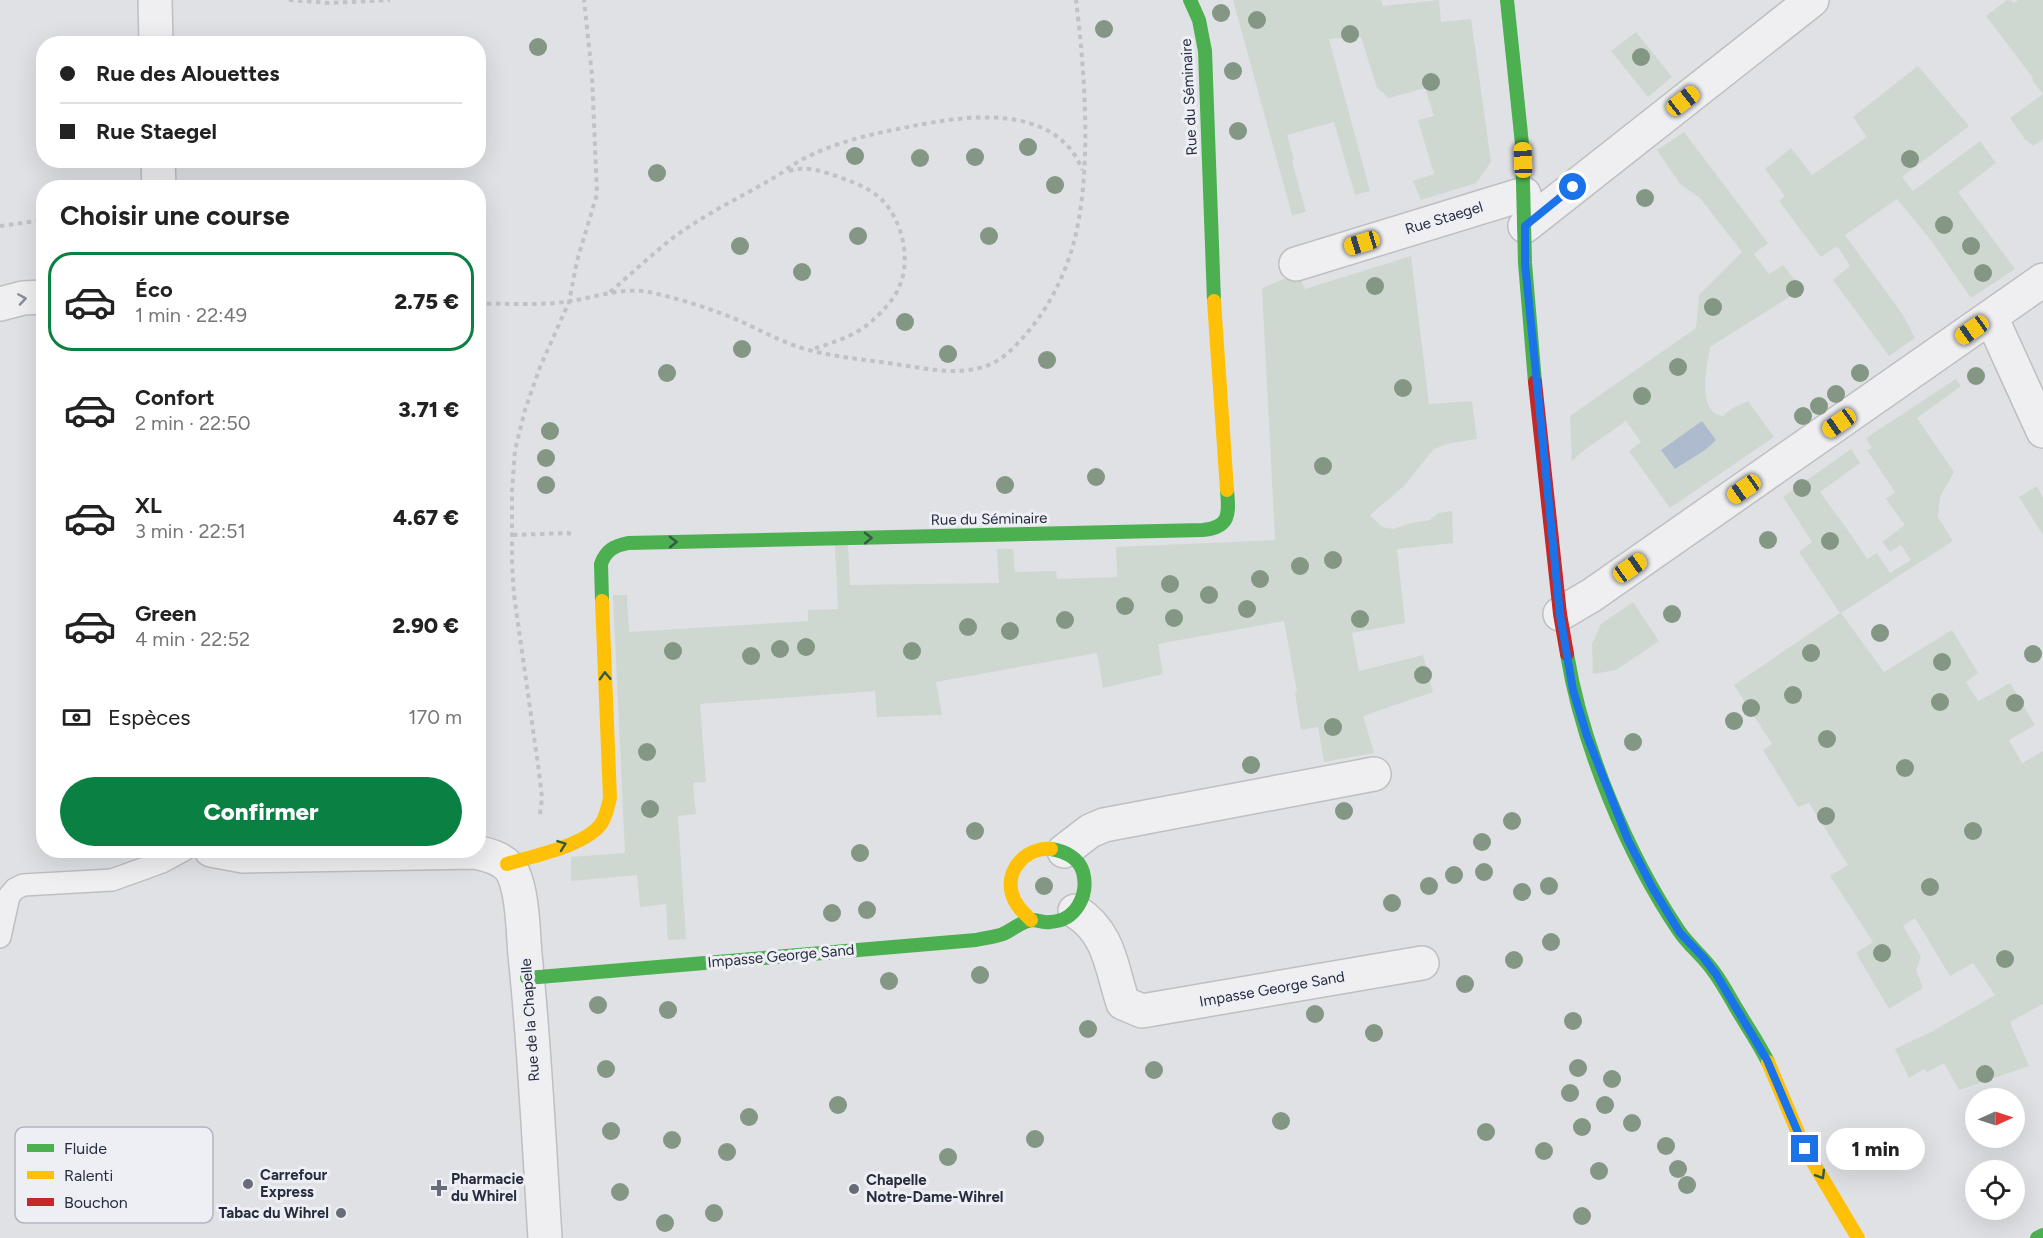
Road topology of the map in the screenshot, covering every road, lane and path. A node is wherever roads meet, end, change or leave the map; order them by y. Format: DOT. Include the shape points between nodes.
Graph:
graph roads {
  1 [pos="155,0"];
  2 [pos="289,0"];
  3 [pos="390,0"];
  4 [pos="584,0"];
  5 [pos="1076,0"];
  6 [pos="1190,0"];
  7 [pos="1507,0"];
  8 [pos="1812,0"];
  9 [pos="156,36"];
  10 [pos="1083,171"];
  11 [pos="782,173"];
  12 [pos="1524,194"];
  13 [pos="36,221"];
  14 [pos="0,226"];
  15 [pos="1525,226"];
  16 [pos="1296,264"];
  17 [pos="2043,280"];
  18 [pos="609,293"];
  19 [pos="36,297"];
  20 [pos="569,302"];
  21 [pos="0,304"];
  22 [pos="486,304"];
  23 [pos="1991,317"];
  24 [pos="809,350"];
  25 [pos="2043,431"];
  26 [pos="1560,615"];
  27 [pos="1374,774"];
  28 [pos="540,817"];
  29 [pos="1064,851"];
  30 [pos="486,854"];
  31 [pos="169,858"];
  32 [pos="507,864"];
  33 [pos="1075,911"];
  34 [pos="1031,920"];
  35 [pos="0,937"];
  36 [pos="1422,963"];
  37 [pos="527,978"];
  38 [pos="2043,1235"];
  39 [pos="545,1238"];
  40 [pos="1858,1238"];
  41 [pos="2037,1238"];
  1 -- 9 [label="street"];
  2 -- 3 [label="path"];
  4 -- 20 [label="path" via="597,194"];
  5 -- 10 [label="path" via="1083,80"];
  32 -- 6 [label="street, Rue du Séminaire, one-way" via="585,837 599,828 606,814 610,798 601,564 603,555 614,546 1190,531 1220,527 1226,521 1229,511 1214,288 1205,51 1200,20"];
  7 -- 12 [label="street"];
  8 -- 15 [label="street"];
  10 -- 11 [label="path" via="1074,154 1048,131 1017,120 984,116 859,137 805,158"];
  10 -- 24 [label="path" via="1072,248 1060,282 1037,321 998,360 962,371 934,371"];
  11 -- 18 [label="path" via="670,240"];
  11 -- 24 [label="path" via="809,169 864,187 893,212 901,228 900,285 886,307 853,334"];
  12 -- 15 [label="street"];
  12 -- 16 [label="street, Rue Staegel"];
  13 -- 14 [label="path"];
  15 -- 26 [label="street" via="1529,324"];
  17 -- 23 [label="street"];
  18 -- 20 [label="path"];
  18 -- 24 [label="path" via="646,292 669,297 733,318 777,340"];
  21 -- 19 [label="street, one-way"];
  20 -- 22 [label="path"];
  20 -- 28 [label="path" via="525,410 515,450 512,491 514,595 539,772"];
  23 -- 25 [label="street"];
  23 -- 26 [label="street"];
  26 -- 40 [label="street, one-way" via="1573,690 1628,840 1669,917 1716,974 1767,1060 1805,1149"];
  27 -- 29 [label="street" via="1104,825"];
  29 -- 33 [label="street" via="1076,859 1086,885"];
  29 -- 34 [label="street" via="1035,850 1013,869 1012,898"];
  30 -- 32 [label="street"];
  31 -- 35 [label="lane" via="112,880 23,885 9,896"];
  32 -- 37 [label="street, Rue de la Chapelle" via="517,885"];
  33 -- 34 [label="street, Impasse George Sand" via="1055,923"];
  33 -- 36 [label="street, Impasse George Sand" via="1088,919 1105,942 1123,1003 1142,1011"];
  34 -- 37 [label="street, Impasse George Sand" via="976,940"];
  37 -- 39 [label="street, Rue de la Chapelle"];
  38 -- 41 [label="street"];
}
